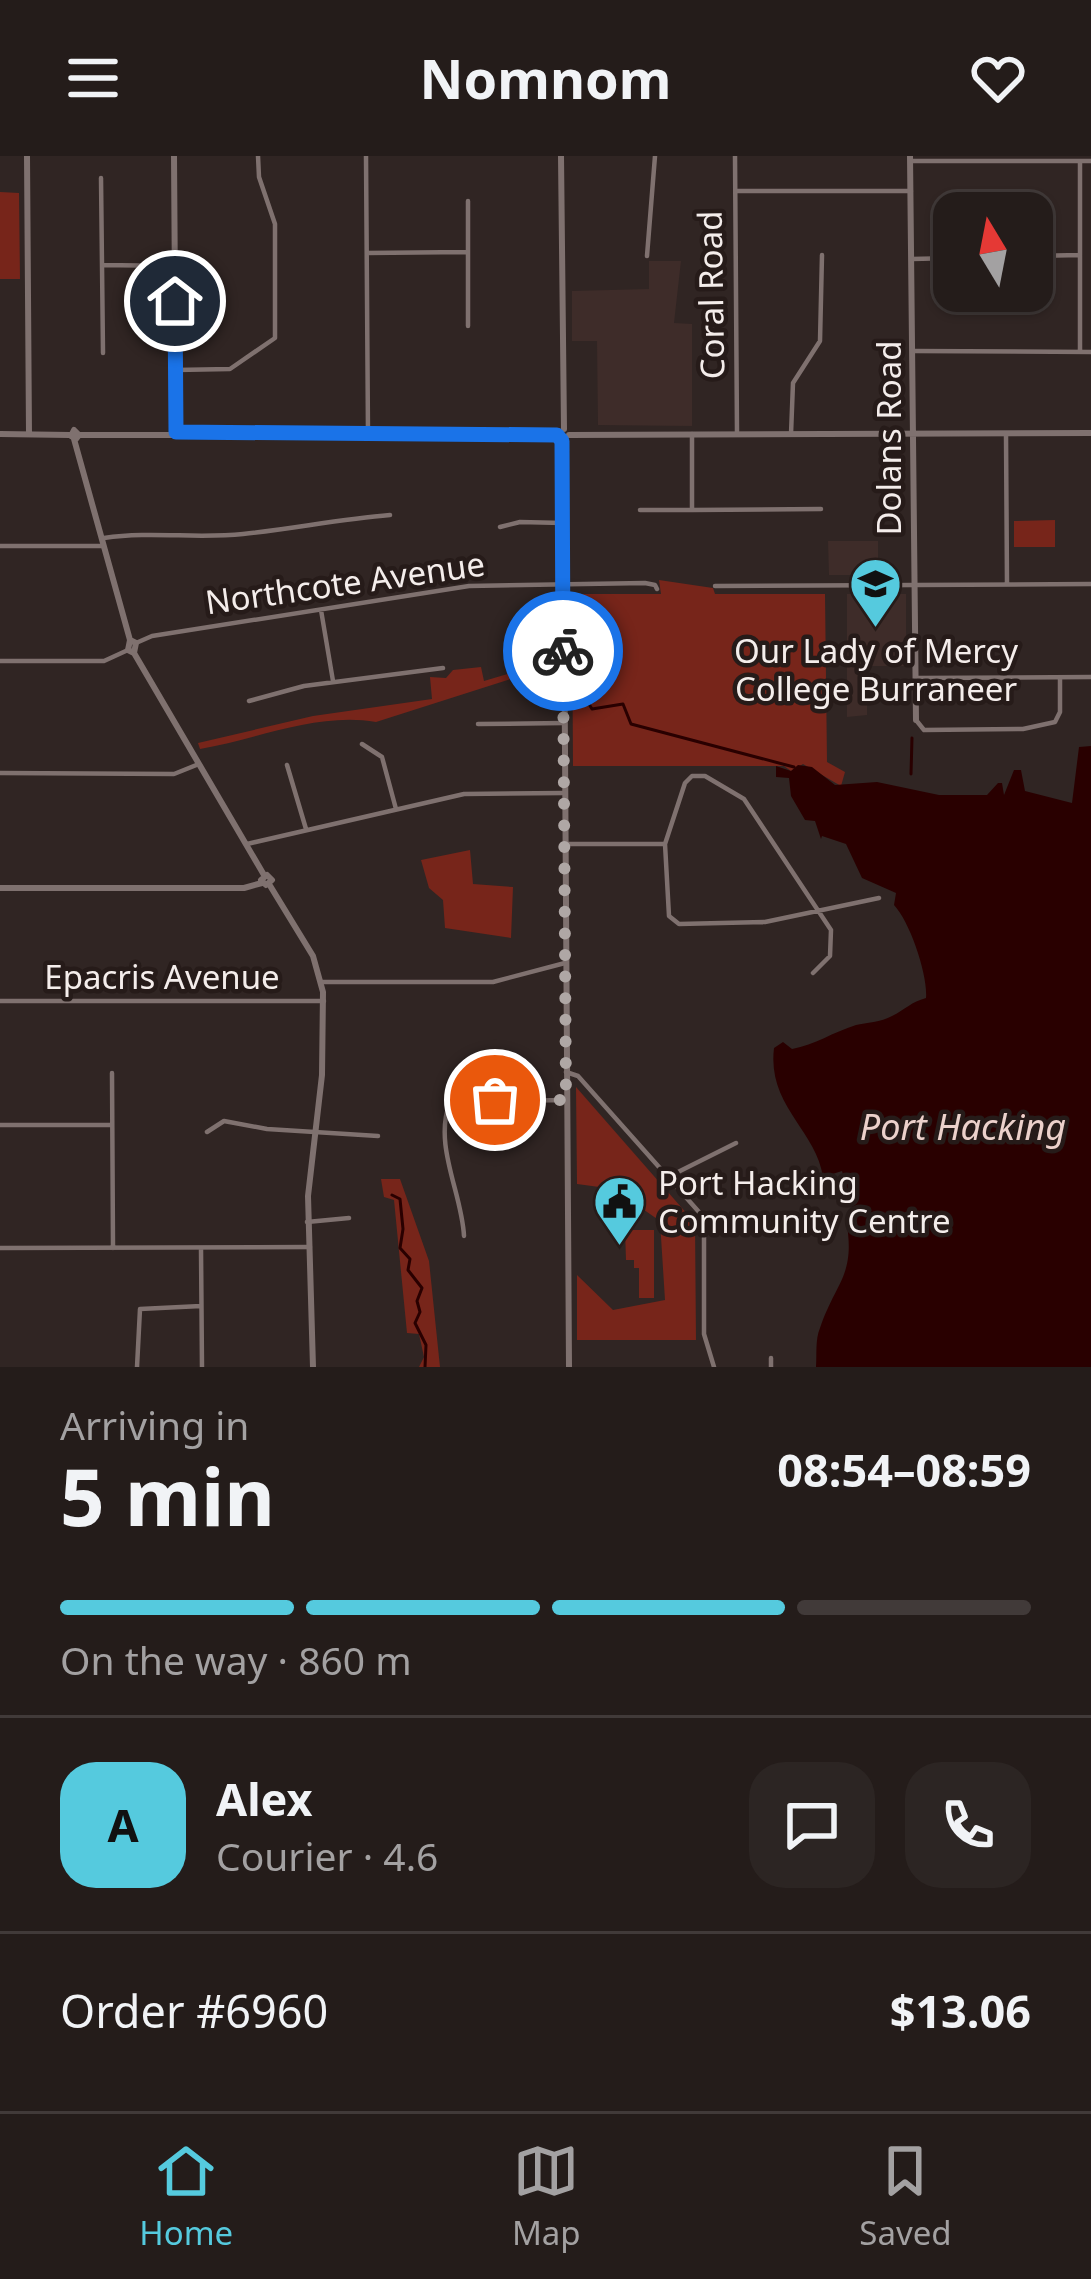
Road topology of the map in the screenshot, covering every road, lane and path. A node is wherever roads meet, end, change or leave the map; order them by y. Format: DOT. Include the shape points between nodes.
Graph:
graph roads {
  1 [pos="27,156"];
  2 [pos="174,156"];
  3 [pos="258,156"];
  4 [pos="366,156"];
  5 [pos="561,156"];
  6 [pos="655,156"];
  7 [pos="734,156"];
  8 [pos="910,158"];
  9 [pos="1035,159"];
  10 [pos="1080,161"];
  11 [pos="1091,161"];
  12 [pos="101,178"];
  13 [pos="734,191"];
  14 [pos="910,191"];
  15 [pos="468,201"];
  16 [pos="467,252"];
  17 [pos="367,253"];
  18 [pos="822,255"];
  19 [pos="1080,255"];
  20 [pos="647,256"];
  21 [pos="1053,256"];
  22 [pos="933,258"];
  23 [pos="911,259"];
  24 [pos="102,266"];
  25 [pos="175,266"];
  26 [pos="468,326"];
  27 [pos="913,351"];
  28 [pos="1080,352"];
  29 [pos="1091,352"];
  30 [pos="103,353"];
  31 [pos="176,370"];
  32 [pos="176,432"];
  33 [pos="0,434"];
  34 [pos="29,434"];
  35 [pos="368,434"];
  36 [pos="692,434"];
  37 [pos="737,434"];
  38 [pos="791,434"];
  39 [pos="913,434"];
  40 [pos="1006,434"];
  41 [pos="1091,434"];
  42 [pos="563,435"];
  43 [pos="75,436"];
  44 [pos="821,509"];
  45 [pos="640,510"];
  46 [pos="692,510"];
  47 [pos="390,515"];
  48 [pos="563,523"];
  49 [pos="500,527"];
  50 [pos="102,542"];
  51 [pos="0,547"];
  52 [pos="563,584"];
  53 [pos="914,584"];
  54 [pos="1007,584"];
  55 [pos="1091,584"];
  56 [pos="657,585"];
  57 [pos="715,586"];
  58 [pos="321,610"];
  59 [pos="133,641"];
  60 [pos="131,651"];
  61 [pos="0,661"];
  62 [pos="443,668"];
  63 [pos="1091,677"];
  64 [pos="915,678"];
  65 [pos="1060,678"];
  66 [pos="333,682"];
  67 [pos="249,701"];
  68 [pos="916,720"];
  69 [pos="564,723"];
  70 [pos="478,724"];
  71 [pos="362,744"];
  72 [pos="199,764"];
  73 [pos="287,765"];
  74 [pos="0,773"];
  75 [pos="564,793"];
  76 [pos="395,809"];
  77 [pos="306,830"];
  78 [pos="247,844"];
  79 [pos="564,844"];
  80 [pos="665,844"];
  81 [pos="265,881"];
  82 [pos="0,888"];
  83 [pos="879,898"];
  84 [pos="816,910"];
  85 [pos="565,963"];
  86 [pos="813,973"];
  87 [pos="321,982"];
  88 [pos="324,1000"];
  89 [pos="0,1001"];
  90 [pos="566,1072"];
  91 [pos="112,1073"];
  92 [pos="566,1100"];
  93 [pos="0,1125"];
  94 [pos="112,1125"];
  95 [pos="314,1131"];
  96 [pos="206,1132"];
  97 [pos="378,1136"];
  98 [pos="736,1143"];
  99 [pos="668,1177"];
  100 [pos="349,1218"];
  101 [pos="307,1222"];
  102 [pos="464,1235"];
  103 [pos="310,1247"];
  104 [pos="113,1248"];
  105 [pos="0,1249"];
  106 [pos="201,1249"];
  107 [pos="201,1306"];
  108 [pos="771,1358"];
  109 [pos="137,1367"];
  110 [pos="202,1367"];
  111 [pos="313,1367"];
  112 [pos="569,1367"];
  113 [pos="714,1367"];
  114 [pos="771,1367"];
  1 -- 34 [label="street"];
  2 -- 25 [label="street"];
  3 -- 31 [label="street" via="275,228 275,338 230,369"];
  4 -- 17 [label="street"];
  5 -- 42 [label="street"];
  6 -- 20 [label="street"];
  7 -- 13 [label="street, Coral Road"];
  8 -- 9 [label="street"];
  8 -- 14 [label="street, Dolans Road"];
  9 -- 10 [label="street"];
  10 -- 11 [label="street"];
  10 -- 19 [label="street"];
  12 -- 24 [label="street"];
  13 -- 14 [label="street"];
  13 -- 37 [label="street, Coral Road"];
  14 -- 23 [label="street, Dolans Road"];
  15 -- 16 [label="street"];
  16 -- 17 [label="street"];
  16 -- 26 [label="street"];
  17 -- 35 [label="street"];
  18 -- 38 [label="street" via="820,341 793,383"];
  19 -- 21 [label="street"];
  19 -- 28 [label="street"];
  22 -- 23 [label="street"];
  23 -- 27 [label="street, Dolans Road"];
  24 -- 25 [label="street"];
  24 -- 30 [label="street"];
  25 -- 31 [label="street"];
  27 -- 28 [label="street"];
  27 -- 39 [label="street, Dolans Road"];
  28 -- 29 [label="street"];
  31 -- 32 [label="street"];
  32 -- 35 [label="street"];
  32 -- 43 [label="street"];
  33 -- 34 [label="street"];
  34 -- 43 [label="street"];
  35 -- 42 [label="street"];
  36 -- 37 [label="street"];
  36 -- 42 [label="street"];
  36 -- 46 [label="street"];
  37 -- 38 [label="street"];
  38 -- 39 [label="street"];
  39 -- 40 [label="street"];
  39 -- 53 [label="street, Dolans Road"];
  40 -- 41 [label="street"];
  40 -- 54 [label="street"];
  42 -- 48 [label="street"];
  43 -- 50 [label="street"];
  44 -- 46 [label="street"];
  45 -- 46 [label="street"];
  47 -- 50 [label="street"];
  48 -- 49 [label="street"];
  48 -- 52 [label="street"];
  50 -- 51 [label="street"];
  50 -- 59 [label="street"];
  52 -- 56 [label="street, Northcote Avenue"];
  52 -- 58 [label="street, Northcote Avenue" via="469,586"];
  52 -- 69 [label="street"];
  53 -- 54 [label="street"];
  53 -- 57 [label="street"];
  53 -- 64 [label="street, Dolans Road"];
  54 -- 55 [label="street"];
  58 -- 59 [label="street, Northcote Avenue"];
  58 -- 66 [label="street"];
  59 -- 60 [label="street"];
  60 -- 61 [label="street" via="104,661"];
  60 -- 72 [label="street"];
  62 -- 66 [label="street"];
  63 -- 65 [label="street"];
  64 -- 65 [label="street"];
  64 -- 68 [label="street, Dolans Road"];
  65 -- 68 [label="street" via="1055,722 924,730"];
  66 -- 67 [label="street"];
  69 -- 70 [label="street"];
  69 -- 75 [label="street"];
  71 -- 76 [label="street" via="382,757"];
  72 -- 74 [label="street" via="174,774"];
  72 -- 78 [label="street"];
  73 -- 77 [label="street"];
  75 -- 76 [label="street" via="478,793"];
  75 -- 79 [label="street"];
  76 -- 77 [label="street"];
  77 -- 78 [label="street"];
  78 -- 81 [label="street"];
  79 -- 80 [label="street"];
  79 -- 85 [label="street"];
  80 -- 84 [label="street" via="673,921 755,923"];
  80 -- 84 [label="street" via="685,783 705,776 746,801"];
  81 -- 82 [label="street" via="244,888"];
  81 -- 87 [label="street" via="305,940"];
  83 -- 84 [label="street"];
  84 -- 86 [label="street" via="834,938"];
  85 -- 87 [label="street" via="493,982"];
  85 -- 90 [label="street"];
  87 -- 88 [label="street"];
  88 -- 89 [label="street, Epacris Avenue"];
  88 -- 95 [label="street"];
  90 -- 92 [label="street"];
  90 -- 99 [label="street"];
  91 -- 94 [label="street"];
  92 -- 102 [label="street" via="450,1102 447,1153"];
  92 -- 112 [label="street"];
  93 -- 94 [label="street"];
  94 -- 104 [label="street"];
  95 -- 96 [label="street" via="224,1121"];
  95 -- 97 [label="street"];
  95 -- 101 [label="street"];
  98 -- 99 [label="street"];
  99 -- 113 [label="street" via="703,1220 704,1334"];
  100 -- 101 [label="street"];
  101 -- 103 [label="street"];
  103 -- 106 [label="street"];
  103 -- 111 [label="street"];
  104 -- 105 [label="street"];
  104 -- 106 [label="street"];
  106 -- 107 [label="street"];
  107 -- 109 [label="street" via="140,1309"];
  107 -- 110 [label="street"];
  108 -- 114 [label="street"];
}
